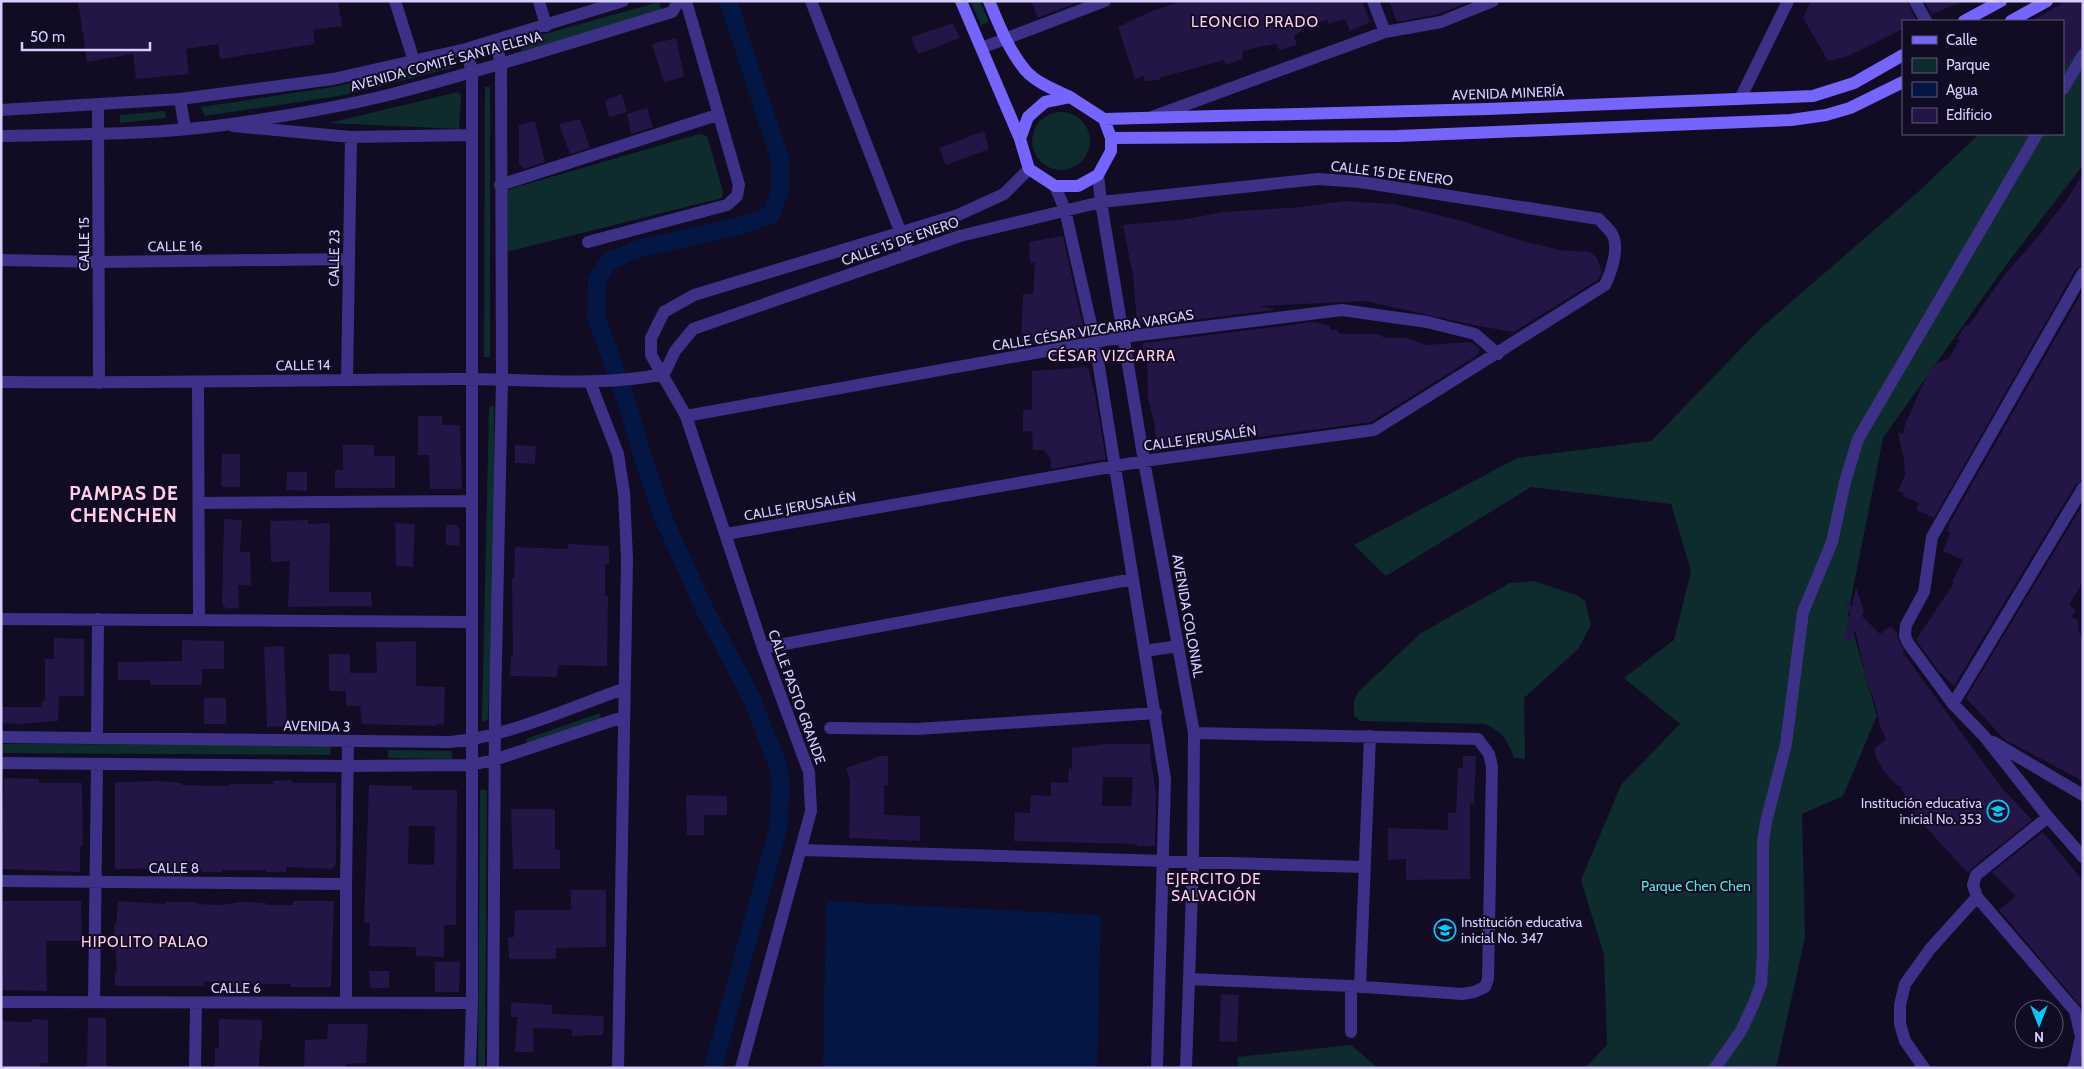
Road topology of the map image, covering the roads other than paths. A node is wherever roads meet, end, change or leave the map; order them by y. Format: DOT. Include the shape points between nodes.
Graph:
graph roads {
  1 [pos="395,1"];
  2 [pos="539,1"];
  3 [pos="623,1"];
  4 [pos="679,1"];
  5 [pos="686,1"];
  6 [pos="811,1"];
  7 [pos="961,1"];
  8 [pos="989,1"];
  9 [pos="1105,1"];
  10 [pos="1373,1"];
  11 [pos="1493,1"];
  12 [pos="1788,1"];
  13 [pos="1915,1"];
  14 [pos="2000,1"];
  15 [pos="2047,1"];
  16 [pos="1925,20"];
  17 [pos="1966,20"];
  18 [pos="2013,20"];
  19 [pos="546,26"];
  20 [pos="1385,32"];
  21 [pos="1006,39"];
  22 [pos="495,40"];
  23 [pos="981,48"];
  24 [pos="466,49"];
  25 [pos="2083,55"];
  26 [pos="1902,56"];
  27 [pos="414,61"];
  28 [pos="501,62"];
  29 [pos="472,72"];
  30 [pos="1902,82"];
  31 [pos="2064,87"];
  32 [pos="1070,97"];
  33 [pos="180,99"];
  34 [pos="1740,99"];
  35 [pos="98,105"];
  36 [pos="1,110"];
  37 [pos="717,115"];
  38 [pos="1152,117"];
  39 [pos="1104,119"];
  40 [pos="223,125"];
  41 [pos="185,129"];
  42 [pos="98,134"];
  43 [pos="472,135"];
  44 [pos="2036,135"];
  45 [pos="1,136"];
  46 [pos="351,137"];
  47 [pos="1111,138"];
  48 [pos="1020,139"];
  49 [pos="1029,169"];
  50 [pos="1098,174"];
  51 [pos="500,185"];
  52 [pos="1055,186"];
  53 [pos="1100,202"];
  54 [pos="1065,210"];
  55 [pos="901,232"];
  56 [pos="588,242"];
  57 [pos="1614,251"];
  58 [pos="909,254"];
  59 [pos="348,259"];
  60 [pos="1,260"];
  61 [pos="98,262"];
  62 [pos="2082,275"];
  63 [pos="1123,337"];
  64 [pos="1095,342"];
  65 [pos="1498,354"];
  66 [pos="664,374"];
  67 [pos="472,378"];
  68 [pos="348,380"];
  69 [pos="502,380"];
  70 [pos="1,382"];
  71 [pos="198,382"];
  72 [pos="590,382"];
  73 [pos="98,383"];
  74 [pos="686,416"];
  75 [pos="1144,461"];
  76 [pos="1115,466"];
  77 [pos="2083,488"];
  78 [pos="471,501"];
  79 [pos="199,503"];
  80 [pos="726,534"];
  81 [pos="1133,579"];
  82 [pos="1,619"];
  83 [pos="98,619"];
  84 [pos="199,620"];
  85 [pos="472,622"];
  86 [pos="1178,646"];
  87 [pos="764,648"];
  88 [pos="1145,651"];
  89 [pos="623,689"];
  90 [pos="1953,704"];
  91 [pos="1156,713"];
  92 [pos="623,716"];
  93 [pos="830,728"];
  94 [pos="495,733"];
  95 [pos="1194,734"];
  96 [pos="1370,736"];
  97 [pos="1984,736"];
  98 [pos="1,737"];
  99 [pos="97,738"];
  100 [pos="471,740"];
  101 [pos="348,741"];
  102 [pos="494,760"];
  103 [pos="1,763"];
  104 [pos="97,764"];
  105 [pos="471,765"];
  106 [pos="348,766"];
  107 [pos="2083,795"];
  108 [pos="2048,817"];
  109 [pos="801,850"];
  110 [pos="2083,857"];
  111 [pos="1164,861"];
  112 [pos="1193,862"];
  113 [pos="1363,867"];
  114 [pos="1,881"];
  115 [pos="95,882"];
  116 [pos="346,884"];
  117 [pos="1977,897"];
  118 [pos="1189,979"];
  119 [pos="1355,986"];
  120 [pos="1,1002"];
  121 [pos="94,1002"];
  122 [pos="346,1002"];
  123 [pos="472,1003"];
  124 [pos="196,1004"];
  125 [pos="1351,1032"];
  126 [pos="195,1068"];
  127 [pos="470,1068"];
  128 [pos="493,1068"];
  129 [pos="618,1068"];
  130 [pos="741,1068"];
  131 [pos="1157,1068"];
  132 [pos="1186,1068"];
  133 [pos="1715,1068"];
  134 [pos="1924,1068"];
  135 [pos="2073,1068"];
  1 -- 27 [label="street"];
  2 -- 19 [label="street"];
  3 -- 19 [label="street"];
  4 -- 28 [label="street, AVENIDA COMITÉ SANTA ELENA" via="672,12"];
  5 -- 37 [label="street"];
  6 -- 55 [label="street"];
  7 -- 23 [label="main road"];
  8 -- 21 [label="main road"];
  9 -- 21 [label="street"];
  10 -- 20 [label="street"];
  11 -- 20 [label="street" via="1441,22"];
  12 -- 34 [label="street"];
  13 -- 16 [label="street"];
  14 -- 17 [label="main road"];
  15 -- 18 [label="main road"];
  19 -- 22 [label="street"];
  20 -- 38 [label="street"];
  21 -- 23 [label="street"];
  21 -- 32 [label="main road" via="1027,71 1049,88"];
  22 -- 24 [label="street"];
  22 -- 28 [label="street"];
  23 -- 48 [label="main road"];
  24 -- 27 [label="street"];
  24 -- 29 [label="street"];
  25 -- 31 [label="street"];
  26 -- 34 [label="main road, AVENIDA MINERÍA" via="1854,83 1813,96"];
  27 -- 33 [label="street" via="333,79"];
  28 -- 29 [label="street, AVENIDA COMITÉ SANTA ELENA"];
  28 -- 51 [label="street"];
  29 -- 40 [label="street, AVENIDA COMITÉ SANTA ELENA" via="390,94"];
  29 -- 43 [label="street"];
  30 -- 47 [label="main road" via="1850,108 1791,120 1398,136"];
  32 -- 39 [label="main road"];
  32 -- 48 [label="main road" via="1045,102 1028,117"];
  33 -- 35 [label="street"];
  33 -- 41 [label="street"];
  34 -- 38 [label="main road, AVENIDA MINERÍA"];
  35 -- 36 [label="street"];
  35 -- 42 [label="street, CALLE 15"];
  37 -- 51 [label="street"];
  37 -- 56 [label="street" via="739,185 737,196 727,205"];
  38 -- 39 [label="main road, AVENIDA MINERÍA"];
  39 -- 47 [label="main road"];
  40 -- 41 [label="street, AVENIDA COMITÉ SANTA ELENA"];
  40 -- 46 [label="street"];
  41 -- 42 [label="street, AVENIDA COMITÉ SANTA ELENA"];
  42 -- 45 [label="street, AVENIDA COMITÉ SANTA ELENA"];
  42 -- 61 [label="street, CALLE 15"];
  43 -- 46 [label="street"];
  43 -- 67 [label="street"];
  44 -- 133 [label="street" via="1858,439 1832,542 1803,612 1786,744 1763,842 1761,984 1740,1031"];
  46 -- 59 [label="street, CALLE 23"];
  47 -- 50 [label="main road" via="1111,151"];
  48 -- 49 [label="main road"];
  49 -- 52 [label="main road"];
  49 -- 55 [label="street, CALLE 15 DE ENERO" via="1004,194 958,215"];
  50 -- 52 [label="main road" via="1078,186"];
  50 -- 53 [label="street, AVENIDA COLONIAL"];
  51 -- 69 [label="street"];
  52 -- 54 [label="street"];
  53 -- 54 [label="street, CALLE 15 DE ENERO"];
  53 -- 57 [label="street, CALLE 15 DE ENERO" via="1318,179 1360,182 1599,219 1613,236"];
  53 -- 63 [label="street, AVENIDA COLONIAL"];
  54 -- 58 [label="street, CALLE 15 DE ENERO" via="960,236"];
  54 -- 64 [label="street"];
  55 -- 58 [label="street"];
  55 -- 66 [label="street, CALLE 15 DE ENERO" via="694,295 664,312 651,338 651,355"];
  57 -- 65 [label="street, CALLE JERUSALÉN" via="1606,285"];
  58 -- 66 [label="street, CALLE 15 DE ENERO" via="694,329 675,351"];
  59 -- 61 [label="street, CALLE 16"];
  59 -- 68 [label="street, CALLE 23"];
  60 -- 61 [label="street, CALLE 16"];
  61 -- 73 [label="street, CALLE 15"];
  62 -- 90 [label="street" via="1932,536 1924,592 1906,625 1905,636"];
  63 -- 64 [label="street, CALLE CÉSAR VIZCARRA VARGAS"];
  63 -- 65 [label="street, CALLE CÉSAR VIZCARRA VARGAS" via="1342,310 1427,322 1474,334"];
  63 -- 75 [label="street, AVENIDA COLONIAL"];
  64 -- 74 [label="street, CALLE CÉSAR VIZCARRA VARGAS"];
  64 -- 76 [label="street"];
  65 -- 75 [label="street, CALLE JERUSALÉN" via="1374,430"];
  66 -- 72 [label="street, CALLE 14" via="633,380"];
  66 -- 74 [label="street, CALLE PASTO GRANDE"];
  67 -- 68 [label="street, CALLE 14"];
  67 -- 69 [label="street, CALLE 14"];
  67 -- 78 [label="street"];
  68 -- 71 [label="street, CALLE 14"];
  69 -- 72 [label="street, CALLE 14"];
  69 -- 94 [label="street"];
  70 -- 73 [label="street, CALLE 14"];
  71 -- 73 [label="street, CALLE 14"];
  71 -- 79 [label="street"];
  72 -- 89 [label="street" via="618,454 624,492"];
  74 -- 80 [label="street, CALLE PASTO GRANDE"];
  75 -- 76 [label="street, CALLE JERUSALÉN"];
  75 -- 86 [label="street, AVENIDA COLONIAL"];
  76 -- 80 [label="street, CALLE JERUSALÉN"];
  76 -- 81 [label="street"];
  77 -- 90 [label="street"];
  78 -- 79 [label="street"];
  78 -- 85 [label="street"];
  79 -- 84 [label="street"];
  80 -- 87 [label="street, CALLE PASTO GRANDE"];
  81 -- 87 [label="street"];
  81 -- 88 [label="street"];
  82 -- 83 [label="street"];
  83 -- 84 [label="street"];
  83 -- 99 [label="street"];
  84 -- 85 [label="street"];
  85 -- 100 [label="street"];
  86 -- 88 [label="street"];
  86 -- 95 [label="street, AVENIDA COLONIAL"];
  87 -- 109 [label="street, CALLE PASTO GRANDE" via="809,772 811,811"];
  88 -- 91 [label="street"];
  89 -- 92 [label="street"];
  89 -- 94 [label="street, AVENIDA 3"];
  90 -- 97 [label="street"];
  91 -- 93 [label="street" via="917,729"];
  91 -- 111 [label="street" via="1165,779"];
  92 -- 102 [label="street"];
  92 -- 129 [label="street"];
  94 -- 100 [label="street, AVENIDA 3"];
  94 -- 102 [label="street"];
  95 -- 96 [label="street"];
  95 -- 112 [label="street, AVENIDA COLONIAL"];
  96 -- 113 [label="street"];
  96 -- 119 [label="street" via="1478,739 1489,754 1492,766 1488,979 1484,987 1462,994"];
  97 -- 107 [label="street"];
  97 -- 108 [label="street"];
  98 -- 99 [label="street, AVENIDA 3"];
  99 -- 101 [label="street, AVENIDA 3"];
  100 -- 101 [label="street, AVENIDA 3"];
  100 -- 105 [label="street"];
  101 -- 106 [label="street"];
  102 -- 105 [label="street"];
  102 -- 128 [label="street"];
  103 -- 104 [label="street"];
  104 -- 106 [label="street"];
  104 -- 115 [label="street"];
  105 -- 106 [label="street"];
  105 -- 123 [label="street"];
  106 -- 116 [label="street"];
  108 -- 110 [label="street"];
  108 -- 117 [label="street" via="1976,875 1973,885"];
  109 -- 111 [label="street"];
  109 -- 130 [label="street, CALLE PASTO GRANDE"];
  111 -- 112 [label="street"];
  111 -- 131 [label="street"];
  112 -- 113 [label="street"];
  112 -- 118 [label="street, AVENIDA COLONIAL"];
  113 -- 119 [label="street"];
  114 -- 115 [label="street, CALLE 8"];
  115 -- 116 [label="street, CALLE 8"];
  115 -- 121 [label="street"];
  116 -- 122 [label="street"];
  117 -- 134 [label="street" via="1930,949 1905,984 1900,1024 1905,1041"];
  117 -- 135 [label="street" via="2075,1011 2081,1037"];
  118 -- 119 [label="street"];
  118 -- 132 [label="street, AVENIDA COLONIAL"];
  119 -- 125 [label="street"];
  120 -- 121 [label="street, CALLE 6"];
  121 -- 124 [label="street, CALLE 6"];
  122 -- 123 [label="street, CALLE 6"];
  122 -- 124 [label="street, CALLE 6"];
  123 -- 127 [label="street"];
  124 -- 126 [label="street"];
}
